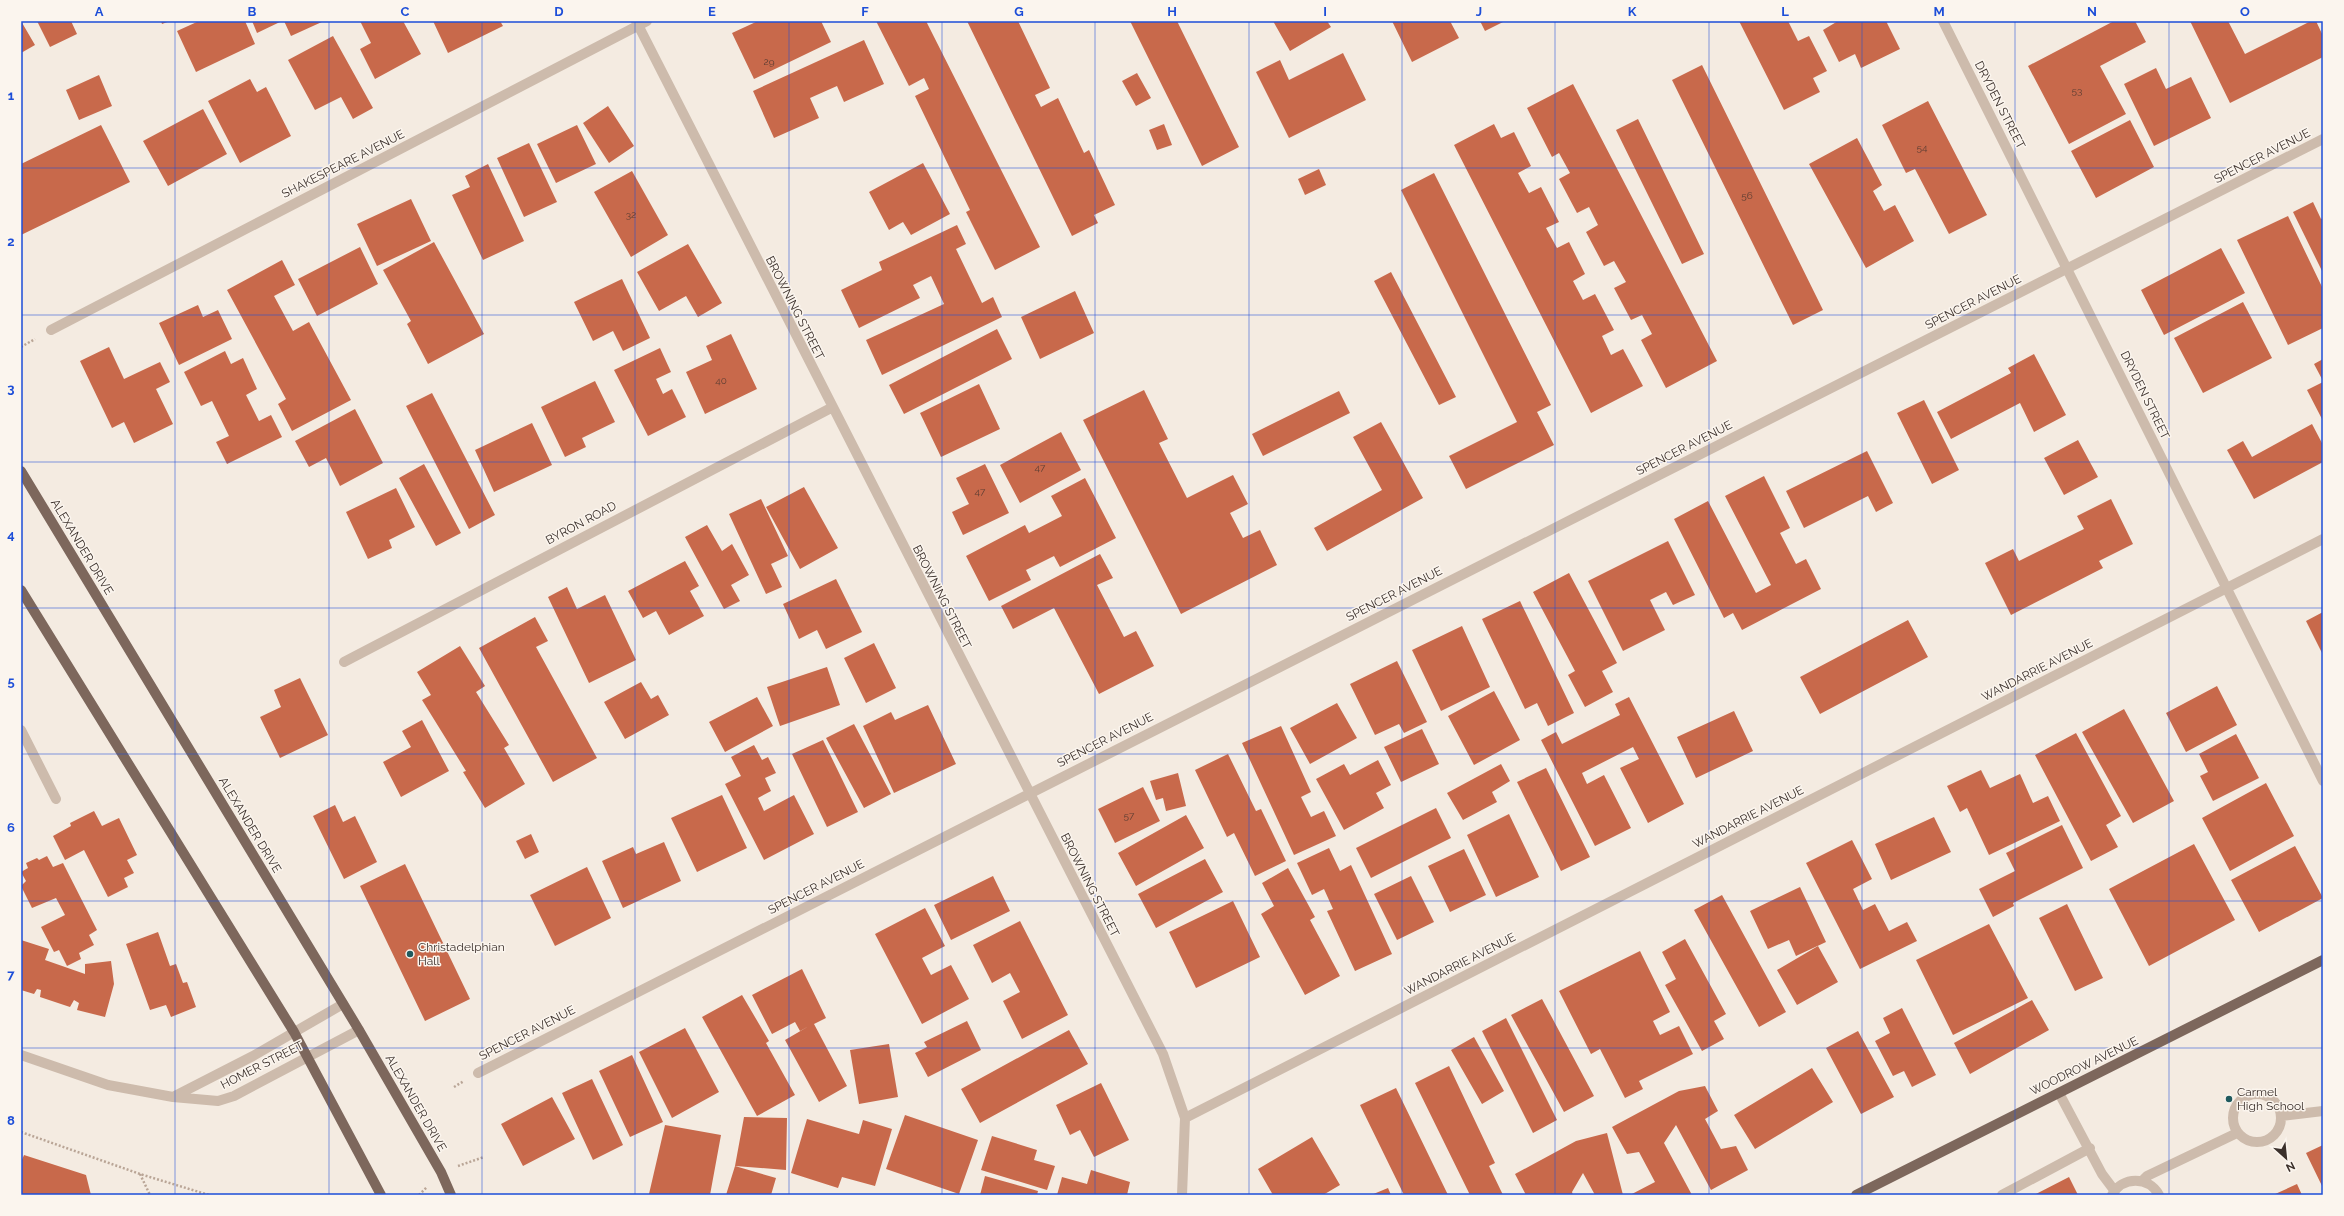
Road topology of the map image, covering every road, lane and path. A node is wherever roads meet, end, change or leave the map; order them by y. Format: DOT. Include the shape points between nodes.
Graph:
graph roads {
  1 [pos="1943,21"];
  2 [pos="640,22"];
  3 [pos="2323,139"];
  4 [pos="2068,269"];
  5 [pos="51,330"];
  6 [pos="831,408"];
  7 [pos="21,471"];
  8 [pos="2323,539"];
  9 [pos="2226,588"];
  10 [pos="21,590"];
  11 [pos="344,662"];
  12 [pos="21,730"];
  13 [pos="2323,781"];
  14 [pos="1028,793"];
  15 [pos="56,799"];
  16 [pos="2323,960"];
  17 [pos="343,1004"];
  18 [pos="359,1030"];
  19 [pos="294,1032"];
  20 [pos="21,1055"];
  21 [pos="308,1057"];
  22 [pos="478,1073"];
  23 [pos="2059,1094"];
  24 [pos="173,1097"];
  25 [pos="2323,1111"];
  26 [pos="2281,1116"];
  27 [pos="1185,1118"];
  28 [pos="21,1132"];
  29 [pos="2237,1133"];
  30 [pos="2090,1148"];
  31 [pos="140,1174"];
  32 [pos="2142,1181"];
  33 [pos="2113,1193"];
  34 [pos="150,1195"];
  35 [pos="209,1195"];
  36 [pos="381,1195"];
  37 [pos="451,1195"];
  38 [pos="1182,1195"];
  39 [pos="1856,1195"];
  40 [pos="2002,1195"];
  41 [pos="2159,1195"];
  1 -- 4 [label="street, DRYDEN STREET"];
  2 -- 5 [label="street, SHAKESPEARE AVENUE"];
  2 -- 6 [label="street, BROWNING STREET"];
  3 -- 4 [label="street, SPENCER AVENUE"];
  4 -- 9 [label="street, DRYDEN STREET"];
  4 -- 14 [label="street, SPENCER AVENUE"];
  6 -- 11 [label="street, BYRON ROAD"];
  6 -- 14 [label="street, BROWNING STREET"];
  7 -- 17 [label="main road, ALEXANDER DRIVE"];
  8 -- 9 [label="street, WANDARRIE AVENUE"];
  9 -- 13 [label="street, DRYDEN STREET"];
  9 -- 27 [label="street, WANDARRIE AVENUE"];
  10 -- 19 [label="main road"];
  12 -- 15 [label="street"];
  14 -- 22 [label="street, SPENCER AVENUE"];
  14 -- 27 [label="street, BROWNING STREET" via="1163,1054"];
  16 -- 23 [label="main road, WOODROW AVENUE"];
  17 -- 18 [label="main road, ALEXANDER DRIVE"];
  17 -- 19 [label="street, HOMER STREET"];
  18 -- 21 [label="street, HOMER STREET"];
  18 -- 37 [label="main road, ALEXANDER DRIVE" via="441,1172"];
  19 -- 21 [label="main road"];
  19 -- 24 [label="street, HOMER STREET"];
  20 -- 24 [label="street, HOMER STREET" via="108,1085"];
  21 -- 24 [label="street, HOMER STREET" via="234,1096 218,1101"];
  21 -- 36 [label="main road"];
  23 -- 30 [label="street"];
  23 -- 39 [label="main road, WOODROW AVENUE"];
  25 -- 26 [label="street"];
  26 -- 29 [label="street" via="2280,1126 2274,1135 2265,1141 2245,1140"];
  26 -- 29 [label="street" via="2279,1107 2273,1100 2256,1094 2247,1096 2240,1100 2232,1116"];
  27 -- 38 [label="street, BROWNING STREET"];
  28 -- 31 [label="path"];
  29 -- 32 [label="street" via="2146,1176"];
  30 -- 33 [label="street"];
  30 -- 40 [label="street"];
  31 -- 34 [label="path"];
  31 -- 35 [label="path"];
  32 -- 33 [label="street" via="2122,1184"];
  32 -- 41 [label="street"];
}
